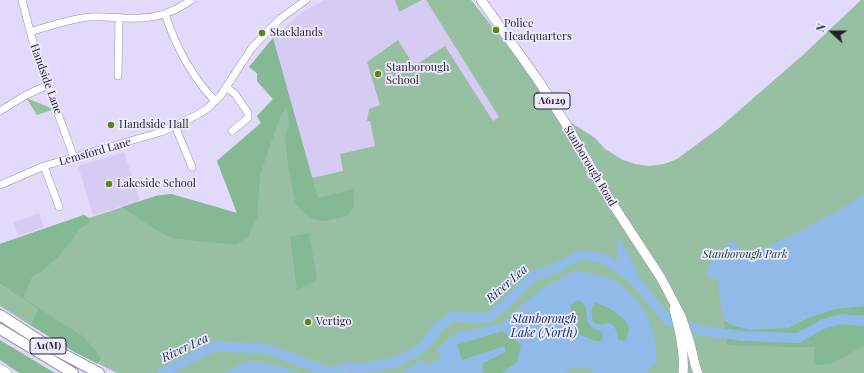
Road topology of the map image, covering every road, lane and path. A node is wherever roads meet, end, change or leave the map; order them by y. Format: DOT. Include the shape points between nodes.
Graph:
graph roads {
  1 [pos="22,0"];
  2 [pos="191,0"];
  3 [pos="306,0"];
  4 [pos="481,0"];
  5 [pos="165,14"];
  6 [pos="119,17"];
  7 [pos="30,32"];
  8 [pos="118,76"];
  9 [pos="48,85"];
  10 [pos="226,87"];
  11 [pos="215,101"];
  12 [pos="0,111"];
  13 [pos="175,126"];
  14 [pos="232,131"];
  15 [pos="74,158"];
  16 [pos="44,166"];
  17 [pos="192,167"];
  18 [pos="0,185"];
  19 [pos="59,207"];
  20 [pos="0,315"];
  21 [pos="678,315"];
  22 [pos="0,329"];
  23 [pos="0,368"];
  24 [pos="7,373"];
  25 [pos="73,373"];
  26 [pos="99,373"];
  27 [pos="683,373"];
  28 [pos="698,373"];
  1 -- 7 [label="street, Handside Lane"];
  2 -- 5 [label="street"];
  3 -- 10 [label="street, Lemsford Lane" via="281,18 251,49"];
  4 -- 21 [label="main road, Stanborough Road / A6129" via="569,128 610,200 670,294"];
  5 -- 6 [label="street" via="150,18"];
  5 -- 11 [label="street" via="180,52 194,76"];
  6 -- 7 [label="street" via="74,20"];
  6 -- 8 [label="street"];
  7 -- 9 [label="street, Handside Lane"];
  9 -- 12 [label="street"];
  9 -- 15 [label="street, Handside Lane"];
  10 -- 11 [label="street, Lemsford Lane"];
  10 -- 14 [label="street" via="249,116"];
  11 -- 13 [label="street, Lemsford Lane" via="197,115"];
  13 -- 15 [label="street, Lemsford Lane"];
  13 -- 17 [label="street"];
  15 -- 16 [label="street, Lemsford Lane"];
  16 -- 18 [label="street, Lemsford Lane"];
  16 -- 19 [label="street"];
  20 -- 26 [label="highway, A1(M)" via="48,346"];
  21 -- 27 [label="main road, A6129"];
  21 -- 28 [label="main road, A6129" via="690,343"];
  22 -- 25 [label="highway, A1(M)"];
  23 -- 24 [label="main road"];
}
